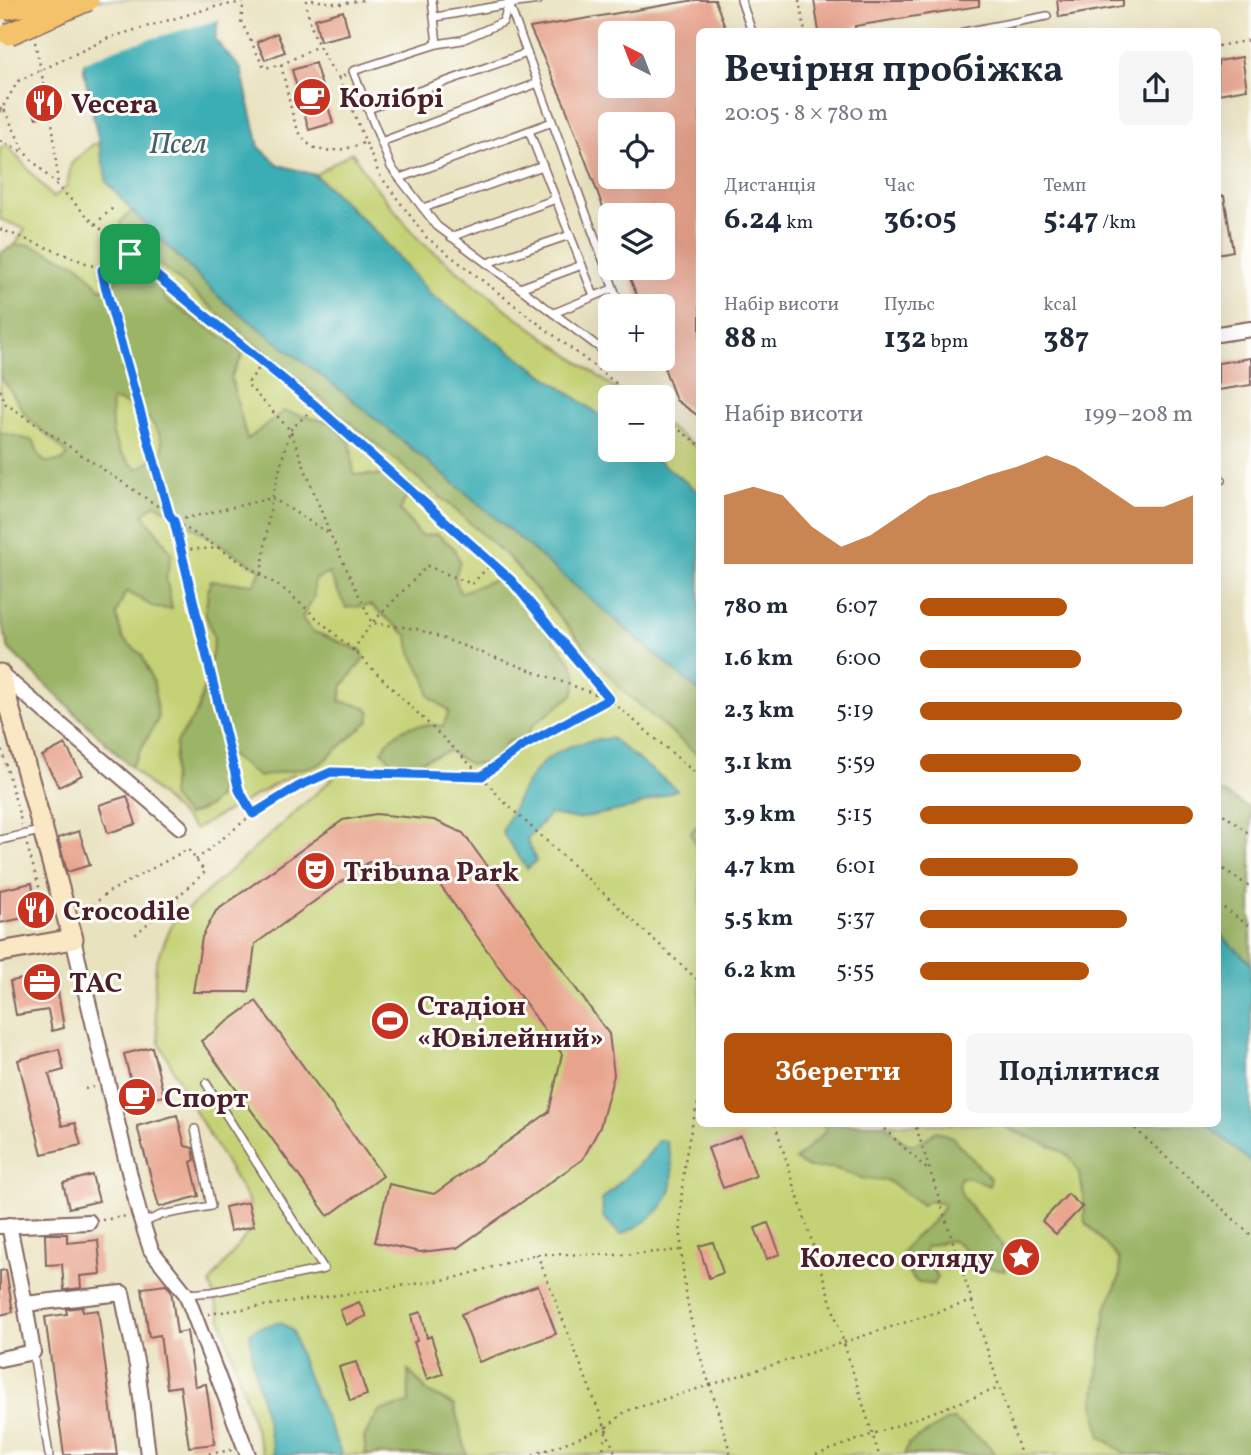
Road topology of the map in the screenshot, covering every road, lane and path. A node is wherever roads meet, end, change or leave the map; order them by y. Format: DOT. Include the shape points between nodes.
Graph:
graph roads {
  1 [pos="59,0"];
  2 [pos="88,0"];
  3 [pos="244,0"];
  4 [pos="255,0"];
  5 [pos="306,0"];
  6 [pos="312,0"];
  7 [pos="363,0"];
  8 [pos="432,0"];
  9 [pos="539,0"];
  10 [pos="741,0"];
  11 [pos="799,0"];
  12 [pos="509,4"];
  13 [pos="4,9"];
  14 [pos="1047,16"];
  15 [pos="436,17"];
  16 [pos="751,28"];
  17 [pos="804,28"];
  18 [pos="985,28"];
  19 [pos="9,34"];
  20 [pos="34,38"];
  21 [pos="1251,40"];
  22 [pos="437,44"];
  23 [pos="1221,45"];
  24 [pos="318,46"];
  25 [pos="527,53"];
  26 [pos="281,65"];
  27 [pos="339,78"];
  28 [pos="538,83"];
  29 [pos="1,109"];
  30 [pos="368,109"];
  31 [pos="552,122"];
  32 [pos="529,131"];
  33 [pos="0,141"];
  34 [pos="366,142"];
  35 [pos="381,142"];
  36 [pos="25,153"];
  37 [pos="543,166"];
  38 [pos="400,178"];
  39 [pos="58,187"];
  40 [pos="556,199"];
  41 [pos="115,206"];
  42 [pos="423,208"];
  43 [pos="95,224"];
  44 [pos="0,229"];
  45 [pos="570,235"];
  46 [pos="451,237"];
  47 [pos="130,254"];
  48 [pos="487,263"];
  49 [pos="582,264"];
  50 [pos="102,270"];
  51 [pos="520,288"];
  52 [pos="612,289"];
  53 [pos="614,294"];
  54 [pos="594,296"];
  55 [pos="554,313"];
  56 [pos="1251,329"];
  57 [pos="1221,334"];
  58 [pos="598,347"];
  59 [pos="263,363"];
  60 [pos="0,390"];
  61 [pos="316,406"];
  62 [pos="675,427"];
  63 [pos="290,430"];
  64 [pos="696,442"];
  65 [pos="272,498"];
  66 [pos="169,514"];
  67 [pos="174,521"];
  68 [pos="330,534"];
  69 [pos="219,548"];
  70 [pos="180,550"];
  71 [pos="492,563"];
  72 [pos="261,574"];
  73 [pos="372,623"];
  74 [pos="354,650"];
  75 [pos="0,674"];
  76 [pos="609,699"];
  77 [pos="0,743"];
  78 [pos="1,752"];
  79 [pos="696,774"];
  80 [pos="482,776"];
  81 [pos="1221,812"];
  82 [pos="253,814"];
  83 [pos="180,827"];
  84 [pos="34,832"];
  85 [pos="1251,835"];
  86 [pos="0,840"];
  87 [pos="197,860"];
  88 [pos="1221,867"];
  89 [pos="1251,888"];
  90 [pos="107,892"];
  91 [pos="1221,906"];
  92 [pos="1251,927"];
  93 [pos="135,936"];
  94 [pos="73,939"];
  95 [pos="39,945"];
  96 [pos="0,952"];
  97 [pos="696,978"];
  98 [pos="206,1083"];
  99 [pos="696,1117"];
  100 [pos="776,1127"];
  101 [pos="882,1127"];
  102 [pos="916,1127"];
  103 [pos="1133,1127"];
  104 [pos="195,1129"];
  105 [pos="930,1172"];
  106 [pos="126,1217"];
  107 [pos="89,1222"];
  108 [pos="142,1223"];
  109 [pos="4,1226"];
  110 [pos="1251,1235"];
  111 [pos="681,1250"];
  112 [pos="537,1254"];
  113 [pos="186,1294"];
  114 [pos="972,1301"];
  115 [pos="25,1304"];
  116 [pos="208,1314"];
  117 [pos="842,1341"];
  118 [pos="33,1352"];
  119 [pos="0,1359"];
  120 [pos="710,1385"];
  121 [pos="999,1388"];
  122 [pos="607,1427"];
  123 [pos="871,1432"];
  124 [pos="246,1452"];
  125 [pos="49,1455"];
  126 [pos="148,1455"];
  127 [pos="202,1455"];
  128 [pos="533,1455"];
  129 [pos="602,1455"];
  130 [pos="616,1455"];
  131 [pos="731,1455"];
  132 [pos="816,1455"];
  133 [pos="879,1455"];
  134 [pos="1021,1455"];
  1 -- 13 [label="main road, bridge"];
  2 -- 19 [label="main road, bridge"];
  3 -- 26 [label="path" via="241,21 264,68"];
  4 -- 29 [label="path, bridge" via="111,37 18,81"];
  5 -- 24 [label="path"];
  6 -- 7 [label="path" via="341,4"];
  8 -- 15 [label="lane"];
  9 -- 12 [label="lane"];
  10 -- 16 [label="lane"];
  11 -- 17 [label="path"];
  12 -- 15 [label="lane"];
  12 -- 22 [label="lane" via="503,22 461,40"];
  12 -- 25 [label="lane"];
  14 -- 18 [label="lane"];
  15 -- 22 [label="lane"];
  20 -- 39 [label="path" via="53,128"];
  21 -- 23 [label="path"];
  22 -- 30 [label="lane" via="353,71"];
  24 -- 26 [label="path"];
  24 -- 27 [label="path"];
  25 -- 28 [label="lane"];
  25 -- 30 [label="lane"];
  26 -- 34 [label="path" via="301,138 319,151 332,153"];
  28 -- 31 [label="lane"];
  28 -- 35 [label="lane"];
  29 -- 36 [label="path"];
  30 -- 35 [label="lane"];
  31 -- 32 [label="lane"];
  31 -- 52 [label="lane"];
  32 -- 37 [label="lane"];
  32 -- 38 [label="lane"];
  33 -- 36 [label="path"];
  35 -- 38 [label="lane"];
  36 -- 39 [label="path"];
  37 -- 40 [label="lane"];
  37 -- 42 [label="lane"];
  38 -- 42 [label="lane"];
  39 -- 43 [label="path"];
  40 -- 45 [label="lane"];
  40 -- 46 [label="lane"];
  41 -- 43 [label="path"];
  42 -- 46 [label="lane"];
  43 -- 47 [label="path"];
  44 -- 50 [label="path"];
  45 -- 48 [label="lane"];
  45 -- 49 [label="lane"];
  46 -- 48 [label="lane"];
  47 -- 50 [label="path"];
  47 -- 59 [label="path"];
  48 -- 51 [label="lane"];
  49 -- 51 [label="lane"];
  49 -- 54 [label="lane"];
  50 -- 66 [label="path"];
  51 -- 55 [label="lane"];
  52 -- 53 [label="lane"];
  52 -- 54 [label="lane"];
  54 -- 55 [label="lane"];
  55 -- 58 [label="lane"];
  56 -- 57 [label="street"];
  59 -- 61 [label="path"];
  59 -- 63 [label="path" via="247,384"];
  60 -- 66 [label="path" via="6,404"];
  61 -- 63 [label="path"];
  61 -- 71 [label="path"];
  62 -- 64 [label="path"];
  63 -- 65 [label="path"];
  63 -- 68 [label="path"];
  65 -- 67 [label="path"];
  65 -- 68 [label="path"];
  65 -- 72 [label="path"];
  66 -- 67 [label="path"];
  67 -- 69 [label="path"];
  67 -- 70 [label="path"];
  68 -- 73 [label="path"];
  69 -- 70 [label="path"];
  69 -- 72 [label="path"];
  70 -- 82 [label="path" via="239,790"];
  71 -- 73 [label="path" via="472,584 427,566"];
  71 -- 76 [label="path"];
  72 -- 74 [label="path"];
  73 -- 74 [label="path"];
  73 -- 76 [label="path" via="417,629"];
  74 -- 80 [label="path"];
  75 -- 83 [label="street"];
  75 -- 84 [label="street"];
  76 -- 79 [label="path"];
  76 -- 80 [label="path" via="523,746"];
  77 -- 78 [label="path"];
  78 -- 84 [label="path"];
  80 -- 82 [label="path" via="331,772"];
  80 -- 97 [label="path" via="501,799"];
  81 -- 85 [label="path"];
  82 -- 87 [label="path"];
  84 -- 86 [label="lane"];
  84 -- 94 [label="street"];
  84 -- 95 [label="path" via="49,922 38,935"];
  87 -- 90 [label="path" via="188,849"];
  87 -- 93 [label="path" via="205,872"];
  88 -- 89 [label="path"];
  91 -- 92 [label="path"];
  94 -- 95 [label="street"];
  94 -- 108 [label="street"];
  95 -- 96 [label="street"];
  98 -- 113 [label="lane" via="324,1269"];
  99 -- 111 [label="path" via="685,1173"];
  100 -- 117 [label="path"];
  101 -- 105 [label="path"];
  102 -- 105 [label="path"];
  103 -- 110 [label="path"];
  104 -- 108 [label="lane" via="211,1206"];
  105 -- 114 [label="path"];
  106 -- 107 [label="path"];
  107 -- 109 [label="street"];
  108 -- 113 [label="street" via="151,1250"];
  109 -- 115 [label="street"];
  111 -- 112 [label="path"];
  111 -- 120 [label="path" via="683,1289"];
  112 -- 116 [label="path" via="456,1278"];
  112 -- 122 [label="path"];
  113 -- 124 [label="street"];
  114 -- 117 [label="path"];
  114 -- 121 [label="path"];
  115 -- 118 [label="street"];
  115 -- 126 [label="street" via="122,1293"];
  117 -- 120 [label="path"];
  117 -- 123 [label="path"];
  118 -- 119 [label="street"];
  118 -- 125 [label="lane"];
  120 -- 122 [label="path" via="626,1411"];
  120 -- 131 [label="path"];
  121 -- 123 [label="path"];
  121 -- 134 [label="path"];
  122 -- 128 [label="path"];
  122 -- 129 [label="path"];
  122 -- 130 [label="path"];
  123 -- 132 [label="path"];
  123 -- 133 [label="path"];
  124 -- 127 [label="path"];
}
